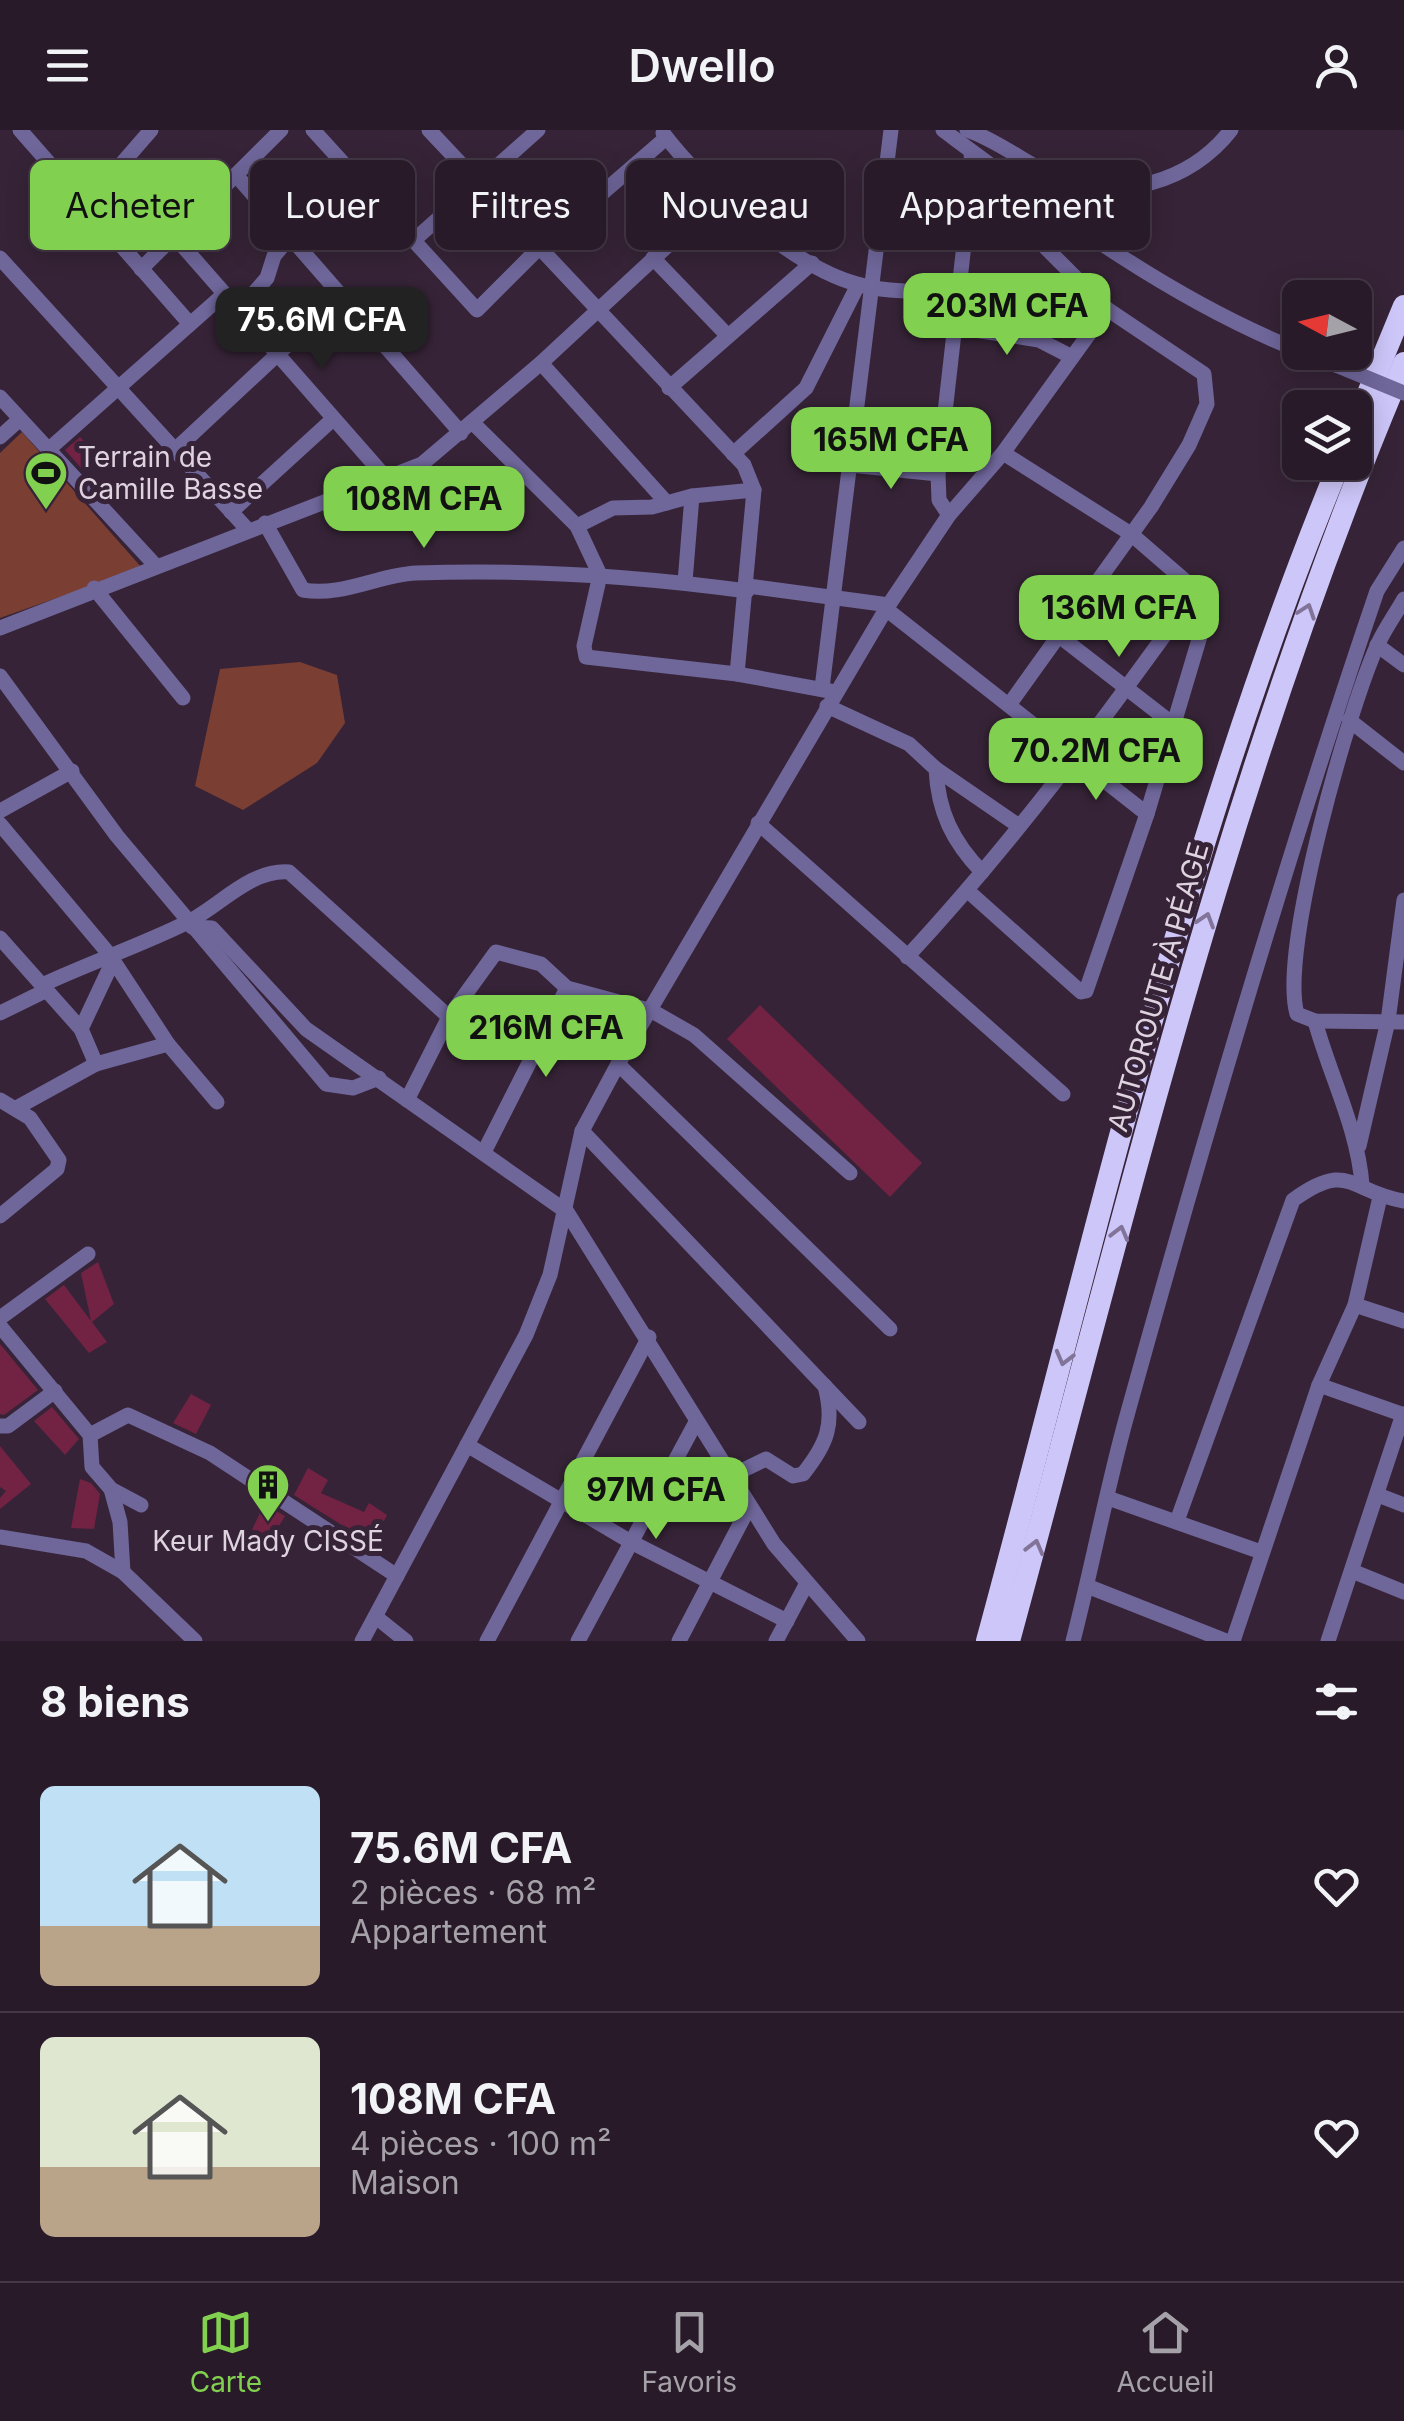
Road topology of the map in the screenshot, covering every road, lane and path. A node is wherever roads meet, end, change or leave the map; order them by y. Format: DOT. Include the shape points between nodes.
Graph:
graph roads {
  1 [pos="151,130"];
  2 [pos="281,130"];
  3 [pos="313,130"];
  4 [pos="429,130"];
  5 [pos="538,130"];
  6 [pos="891,130"];
  7 [pos="942,130"];
  8 [pos="1230,130"];
  9 [pos="23,131"];
  10 [pos="973,131"];
  11 [pos="663,134"];
  12 [pos="970,151"];
  13 [pos="47,160"];
  14 [pos="125,160"];
  15 [pos="340,160"];
  16 [pos="457,160"];
  17 [pos="506,160"];
  18 [pos="686,160"];
  19 [pos="971,160"];
  20 [pos="236,175"];
  21 [pos="230,181"];
  22 [pos="606,186"];
  23 [pos="250,191"];
  24 [pos="435,223"];
  25 [pos="415,240"];
  26 [pos="415,244"];
  27 [pos="124,250"];
  28 [pos="160,250"];
  29 [pos="186,250"];
  30 [pos="279,250"];
  31 [pos="301,250"];
  32 [pos="537,250"];
  33 [pos="545,250"];
  34 [pos="662,250"];
  35 [pos="793,250"];
  36 [pos="963,250"];
  37 [pos="1049,250"];
  38 [pos="0,258"];
  39 [pos="653,258"];
  40 [pos="812,263"];
  41 [pos="141,269"];
  42 [pos="865,285"];
  43 [pos="958,294"];
  44 [pos="223,295"];
  45 [pos="341,295"];
  46 [pos="1404,306"];
  47 [pos="599,308"];
  48 [pos="1107,308"];
  49 [pos="238,311"];
  50 [pos="190,324"];
  51 [pos="955,327"];
  52 [pos="728,336"];
  53 [pos="1282,344"];
  54 [pos="278,357"];
  55 [pos="1072,357"];
  56 [pos="541,363"];
  57 [pos="1404,363"];
  58 [pos="1348,370"];
  59 [pos="118,388"];
  60 [pos="669,388"];
  61 [pos="1369,390"];
  62 [pos="1404,393"];
  63 [pos="0,397"];
  64 [pos="333,418"];
  65 [pos="20,419"];
  66 [pos="467,428"];
  67 [pos="0,437"];
  68 [pos="176,449"];
  69 [pos="48,450"];
  70 [pos="1003,453"];
  71 [pos="733,454"];
  72 [pos="850,465"];
  73 [pos="938,474"];
  74 [pos="387,479"];
  75 [pos="1333,480"];
  76 [pos="754,490"];
  77 [pos="692,496"];
  78 [pos="667,503"];
  79 [pos="231,512"];
  80 [pos="949,515"];
  81 [pos="265,523"];
  82 [pos="577,526"];
  83 [pos="246,530"];
  84 [pos="1131,534"];
  85 [pos="1404,548"];
  86 [pos="156,566"];
  87 [pos="600,575"];
  88 [pos="685,582"];
  89 [pos="94,588"];
  90 [pos="748,588"];
  91 [pos="1198,590"];
  92 [pos="834,597"];
  93 [pos="1404,599"];
  94 [pos="887,607"];
  95 [pos="0,628"];
  96 [pos="1058,634"];
  97 [pos="1378,644"];
  98 [pos="1404,665"];
  99 [pos="737,674"];
  100 [pos="0,676"];
  101 [pos="1127,688"];
  102 [pos="828,695"];
  103 [pos="184,698"];
  104 [pos="1008,705"];
  105 [pos="1350,720"];
  106 [pos="1174,725"];
  107 [pos="1072,756"];
  108 [pos="1404,764"];
  109 [pos="936,770"];
  110 [pos="72,771"];
  111 [pos="0,811"];
  112 [pos="1148,814"];
  113 [pos="758,823"];
  114 [pos="0,824"];
  115 [pos="1019,826"];
  116 [pos="982,872"];
  117 [pos="968,891"];
  118 [pos="1404,900"];
  119 [pos="190,925"];
  120 [pos="0,938"];
  121 [pos="906,956"];
  122 [pos="111,957"];
  123 [pos="44,988"];
  124 [pos="567,988"];
  125 [pos="652,1011"];
  126 [pos="0,1013"];
  127 [pos="449,1018"];
  128 [pos="1396,1021"];
  129 [pos="1315,1022"];
  130 [pos="81,1029"];
  131 [pos="168,1044"];
  132 [pos="96,1064"];
  133 [pos="618,1064"];
  134 [pos="380,1078"];
  135 [pos="1063,1094"];
  136 [pos="0,1100"];
  137 [pos="408,1100"];
  138 [pos="217,1102"];
  139 [pos="18,1107"];
  140 [pos="582,1131"];
  141 [pos="1359,1146"];
  142 [pos="484,1152"];
  143 [pos="850,1173"];
  144 [pos="1362,1185"];
  145 [pos="1380,1197"];
  146 [pos="1404,1200"];
  147 [pos="567,1212"];
  148 [pos="0,1216"];
  149 [pos="88,1254"];
  150 [pos="1354,1304"];
  151 [pos="0,1318"];
  152 [pos="1404,1321"];
  153 [pos="0,1326"];
  154 [pos="890,1329"];
  155 [pos="649,1338"];
  156 [pos="824,1383"];
  157 [pos="1319,1385"];
  158 [pos="55,1391"];
  159 [pos="1404,1414"];
  160 [pos="696,1422"];
  161 [pos="859,1422"];
  162 [pos="0,1426"];
  163 [pos="90,1435"];
  164 [pos="466,1446"];
  165 [pos="731,1476"];
  166 [pos="112,1489"];
  167 [pos="1378,1495"];
  168 [pos="1108,1498"];
  169 [pos="559,1502"];
  170 [pos="141,1505"];
  171 [pos="1404,1506"];
  172 [pos="750,1507"];
  173 [pos="1176,1520"];
  174 [pos="0,1537"];
  175 [pos="630,1542"];
  176 [pos="1262,1552"];
  177 [pos="1352,1571"];
  178 [pos="122,1572"];
  179 [pos="397,1576"];
  180 [pos="711,1582"];
  181 [pos="807,1583"];
  182 [pos="1087,1586"];
  183 [pos="1404,1592"];
  184 [pos="376,1617"];
  185 [pos="787,1621"];
  186 [pos="195,1641"];
  187 [pos="362,1641"];
  188 [pos="406,1641"];
  189 [pos="487,1641"];
  190 [pos="578,1641"];
  191 [pos="679,1641"];
  192 [pos="776,1641"];
  193 [pos="858,1641"];
  194 [pos="987,1641"];
  195 [pos="1009,1641"];
  196 [pos="1073,1641"];
  197 [pos="1229,1641"];
  198 [pos="1328,1641"];
  1 -- 14 [label="street"];
  2 -- 20 [label="street"];
  3 -- 15 [label="street"];
  4 -- 16 [label="street"];
  5 -- 17 [label="street"];
  6 -- 42 [label="street"];
  7 -- 12 [label="street"];
  8 -- 10 [label="street" via="1187,169 1103,190 1054,176"];
  9 -- 13 [label="street"];
  11 -- 18 [label="street"];
  11 -- 22 [label="street"];
  12 -- 19 [label="street"];
  12 -- 53 [label="street" via="1160,282"];
  20 -- 21 [label="street"];
  20 -- 23 [label="street"];
  24 -- 25 [label="street"];
  26 -- 32 [label="street" via="477,310"];
  27 -- 41 [label="street"];
  28 -- 41 [label="street"];
  29 -- 44 [label="street"];
  30 -- 49 [label="street" via="268,278"];
  31 -- 45 [label="street"];
  33 -- 47 [label="street"];
  34 -- 39 [label="street"];
  35 -- 40 [label="street"];
  36 -- 43 [label="street"];
  37 -- 48 [label="street"];
  38 -- 59 [label="street"];
  39 -- 47 [label="street"];
  39 -- 52 [label="street"];
  40 -- 42 [label="street"];
  40 -- 52 [label="street"];
  41 -- 50 [label="street"];
  42 -- 43 [label="street"];
  42 -- 71 [label="street" via="806,388"];
  42 -- 72 [label="street"];
  43 -- 51 [label="street"];
  44 -- 49 [label="street"];
  44 -- 50 [label="street"];
  45 -- 54 [label="street"];
  45 -- 66 [label="street"];
  46 -- 61 [label="highway"];
  47 -- 56 [label="street"];
  47 -- 60 [label="street"];
  48 -- 55 [label="street"];
  48 -- 84 [label="street" via="1204,374 1207,387 1207,404 1189,445"];
  49 -- 54 [label="street"];
  50 -- 59 [label="street"];
  51 -- 55 [label="street" via="1039,340"];
  51 -- 73 [label="street"];
  52 -- 60 [label="street"];
  54 -- 64 [label="street"];
  54 -- 68 [label="street"];
  55 -- 70 [label="street"];
  56 -- 66 [label="street"];
  56 -- 78 [label="street"];
  195 -- 57 [label="highway, AUTOROUTE À PÉAGE, one-way" via="1199,942 1322,569"];
  58 -- 62 [label="street, bridge"];
  59 -- 68 [label="street"];
  59 -- 69 [label="street"];
  60 -- 71 [label="street"];
  63 -- 65 [label="street"];
  64 -- 74 [label="street"];
  64 -- 79 [label="street"];
  65 -- 67 [label="street"];
  65 -- 69 [label="street"];
  66 -- 74 [label="street" via="422,464"];
  66 -- 82 [label="street"];
  68 -- 79 [label="street"];
  69 -- 86 [label="street"];
  70 -- 80 [label="street"];
  70 -- 84 [label="street"];
  71 -- 76 [label="street"];
  72 -- 73 [label="street"];
  72 -- 92 [label="street"];
  73 -- 80 [label="street" via="939,500"];
  74 -- 81 [label="street"];
  75 -- 194 [label="highway, one-way" via="1256,691 1173,954"];
  76 -- 77 [label="street"];
  76 -- 90 [label="street"];
  77 -- 78 [label="street"];
  77 -- 88 [label="street"];
  78 -- 82 [label="street" via="604,510"];
  79 -- 83 [label="street"];
  80 -- 94 [label="street"];
  81 -- 83 [label="street"];
  81 -- 87 [label="street" via="303,590 319,593 412,573"];
  82 -- 87 [label="street"];
  83 -- 86 [label="street"];
  84 -- 91 [label="street"];
  84 -- 96 [label="street"];
  85 -- 168 [label="street" via="1378,591 1244,999"];
  86 -- 89 [label="street"];
  87 -- 88 [label="street"];
  87 -- 99 [label="street" via="586,657"];
  88 -- 90 [label="street"];
  89 -- 95 [label="street"];
  89 -- 103 [label="street"];
  90 -- 92 [label="street"];
  90 -- 99 [label="street"];
  91 -- 101 [label="street"];
  91 -- 106 [label="street" via="1206,616"];
  92 -- 94 [label="street"];
  92 -- 102 [label="street"];
  93 -- 97 [label="street"];
  94 -- 102 [label="street"];
  94 -- 104 [label="street"];
  96 -- 101 [label="street"];
  96 -- 104 [label="street"];
  97 -- 98 [label="street"];
  97 -- 105 [label="street"];
  99 -- 102 [label="street"];
  100 -- 110 [label="street"];
  101 -- 106 [label="street"];
  101 -- 107 [label="street"];
  102 -- 109 [label="street" via="909,744"];
  102 -- 113 [label="street"];
  104 -- 107 [label="street"];
  105 -- 108 [label="street"];
  105 -- 129 [label="street" via="1310,876 1291,993 1297,1014"];
  106 -- 112 [label="street"];
  107 -- 112 [label="street"];
  107 -- 115 [label="street"];
  109 -- 115 [label="street"];
  109 -- 116 [label="street" via="937,801 958,847"];
  110 -- 111 [label="street"];
  110 -- 119 [label="street"];
  112 -- 117 [label="street" via="1084,993"];
  113 -- 121 [label="street"];
  113 -- 125 [label="street"];
  114 -- 122 [label="street"];
  115 -- 116 [label="street"];
  116 -- 117 [label="street"];
  117 -- 121 [label="street"];
  118 -- 128 [label="street"];
  119 -- 122 [label="street"];
  119 -- 127 [label="street" via="259,877 289,872"];
  119 -- 134 [label="street" via="212,928 306,1029"];
  119 -- 134 [label="street" via="326,1084 353,1088"];
  120 -- 123 [label="street"];
  121 -- 135 [label="street"];
  122 -- 123 [label="street"];
  122 -- 130 [label="street"];
  122 -- 131 [label="street"];
  123 -- 126 [label="street"];
  123 -- 130 [label="street"];
  124 -- 125 [label="street"];
  124 -- 127 [label="street" via="542,964 496,952"];
  124 -- 142 [label="street"];
  125 -- 133 [label="street"];
  125 -- 143 [label="street" via="694,1035"];
  127 -- 137 [label="street"];
  128 -- 129 [label="street"];
  128 -- 141 [label="street"];
  129 -- 141 [label="street"];
  130 -- 132 [label="street"];
  131 -- 132 [label="street"];
  131 -- 138 [label="street"];
  132 -- 139 [label="street"];
  133 -- 140 [label="street"];
  133 -- 154 [label="street"];
  134 -- 137 [label="street"];
  136 -- 139 [label="street"];
  137 -- 142 [label="street"];
  139 -- 148 [label="street" via="60,1164"];
  140 -- 147 [label="street"];
  140 -- 156 [label="street"];
  141 -- 144 [label="street"];
  142 -- 147 [label="street"];
  144 -- 145 [label="street"];
  144 -- 173 [label="street" via="1336,1178 1293,1200"];
  145 -- 146 [label="street"];
  145 -- 150 [label="street"];
  147 -- 155 [label="street"];
  147 -- 164 [label="street" via="526,1336"];
  149 -- 151 [label="street"];
  150 -- 152 [label="street"];
  150 -- 157 [label="street"];
  153 -- 158 [label="street"];
  155 -- 160 [label="street"];
  155 -- 169 [label="street"];
  156 -- 161 [label="street"];
  156 -- 165 [label="street" via="832,1421 822,1451 803,1474 793,1476 766,1459"];
  157 -- 159 [label="street"];
  157 -- 176 [label="street"];
  158 -- 162 [label="street"];
  158 -- 163 [label="street"];
  159 -- 167 [label="street"];
  160 -- 165 [label="street"];
  160 -- 175 [label="street"];
  163 -- 166 [label="street" via="92,1467"];
  163 -- 179 [label="street" via="123,1415 144,1423 210,1454"];
  164 -- 169 [label="street"];
  164 -- 179 [label="street"];
  165 -- 172 [label="street"];
  166 -- 170 [label="street"];
  166 -- 178 [label="street"];
  167 -- 171 [label="street"];
  167 -- 177 [label="street"];
  168 -- 173 [label="street"];
  168 -- 182 [label="street"];
  169 -- 175 [label="street"];
  169 -- 189 [label="street"];
  172 -- 180 [label="street"];
  172 -- 181 [label="street"];
  173 -- 176 [label="street"];
  174 -- 178 [label="street" via="86,1551"];
  175 -- 180 [label="street"];
  175 -- 190 [label="street"];
  176 -- 197 [label="street"];
  177 -- 183 [label="street"];
  177 -- 198 [label="street"];
  178 -- 186 [label="street"];
  179 -- 184 [label="street"];
  180 -- 185 [label="street"];
  180 -- 191 [label="street"];
  181 -- 185 [label="street"];
  181 -- 193 [label="street"];
  182 -- 196 [label="street"];
  182 -- 197 [label="street"];
  184 -- 187 [label="street"];
  184 -- 188 [label="street"];
  185 -- 192 [label="street"];
}
